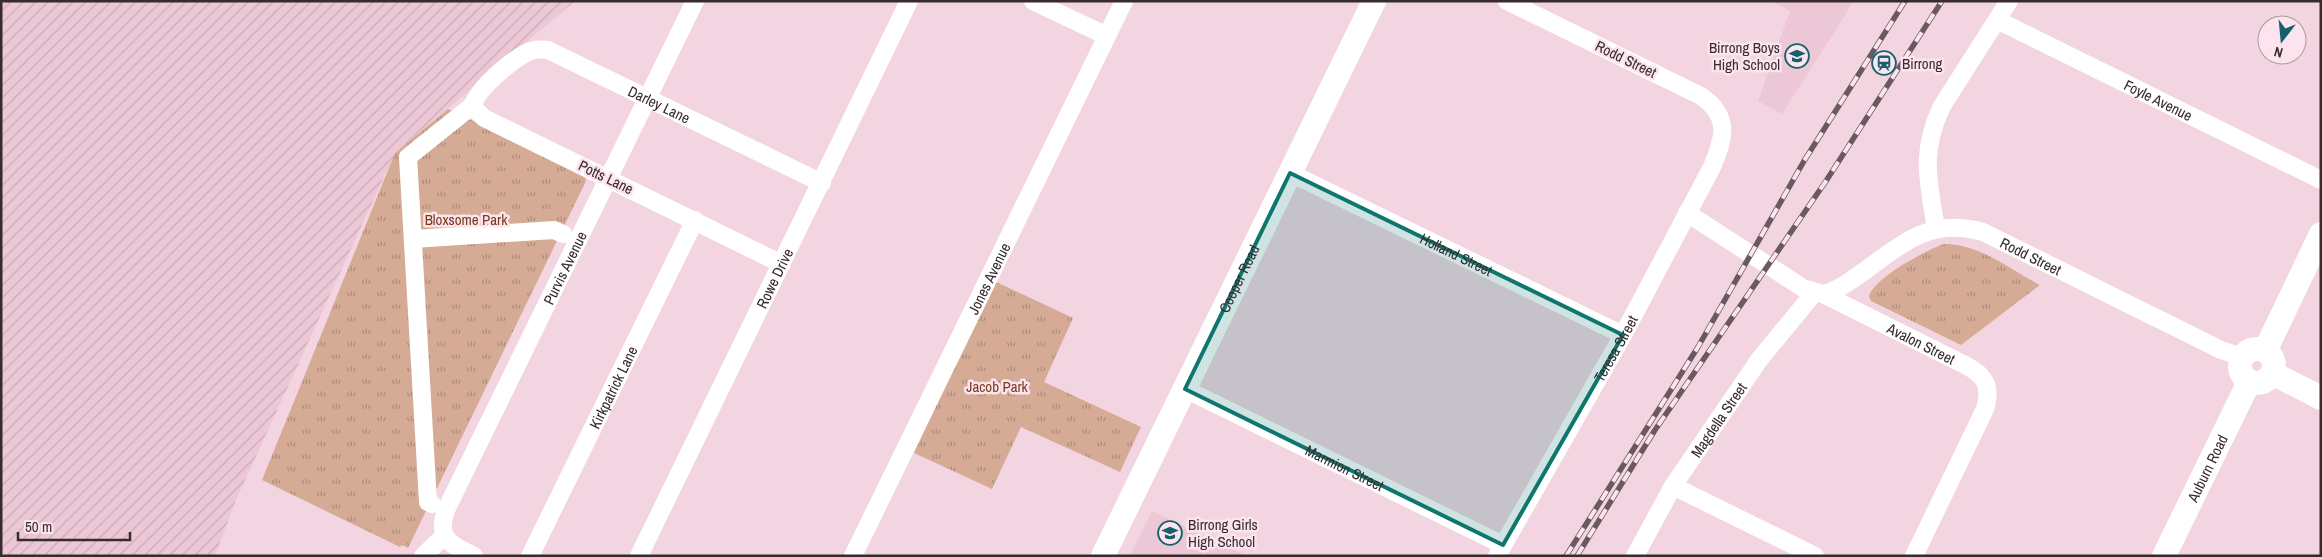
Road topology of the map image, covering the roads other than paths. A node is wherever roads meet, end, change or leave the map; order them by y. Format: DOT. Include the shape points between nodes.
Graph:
graph roads {
  1 [pos="695,1"];
  2 [pos="909,1"];
  3 [pos="1033,1"];
  4 [pos="1124,1"];
  5 [pos="1374,1"];
  6 [pos="1507,1"];
  7 [pos="2009,1"];
  8 [pos="1997,20"];
  9 [pos="1107,36"];
  10 [pos="647,97"];
  11 [pos="473,105"];
  12 [pos="1722,135"];
  13 [pos="1290,173"];
  14 [pos="608,178"];
  15 [pos="2321,180"];
  16 [pos="822,183"];
  17 [pos="1687,213"];
  18 [pos="696,220"];
  19 [pos="1936,228"];
  20 [pos="563,234"];
  21 [pos="2321,234"];
  22 [pos="413,239"];
  23 [pos="782,264"];
  24 [pos="1818,293"];
  25 [pos="1623,335"];
  26 [pos="2254,354"];
  27 [pos="2272,374"];
  28 [pos="2250,382"];
  29 [pos="1185,389"];
  30 [pos="2321,398"];
  31 [pos="1673,486"];
  32 [pos="432,504"];
  33 [pos="444,536"];
  34 [pos="1500,550"];
  35 [pos="423,556"];
  36 [pos="474,556"];
  37 [pos="530,556"];
  38 [pos="639,556"];
  39 [pos="853,556"];
  40 [pos="1103,556"];
  41 [pos="1635,556"];
  42 [pos="1815,556"];
  43 [pos="1914,556"];
  44 [pos="2164,556"];
  1 -- 10 [label="street, Purvis Avenue"];
  2 -- 16 [label="street, Rowe Drive"];
  3 -- 9 [label="street"];
  4 -- 9 [label="street, Jones Avenue"];
  5 -- 13 [label="street, Cooper Road"];
  6 -- 12 [label="street, Rodd Street" via="1702,96 1717,109 1723,125"];
  7 -- 8 [label="street"];
  8 -- 15 [label="street, Foyle Avenue"];
  8 -- 19 [label="street" via="1942,106 1931,131 1927,164"];
  9 -- 39 [label="street, Jones Avenue"];
  10 -- 11 [label="street, Darley Lane" via="548,50 538,49 526,52 501,73 476,95"];
  10 -- 14 [label="street, Purvis Avenue"];
  10 -- 16 [label="street, Darley Lane"];
  11 -- 14 [label="street, Potts Lane" via="484,118"];
  11 -- 22 [label="street" via="408,157 405,207"];
  12 -- 17 [label="street, Teresa Street" via="1712,167"];
  13 -- 25 [label="street, Holland Street"];
  13 -- 29 [label="street, Cooper Road"];
  14 -- 18 [label="street, Potts Lane"];
  14 -- 33 [label="street, Purvis Avenue" via="446,510 442,528"];
  16 -- 23 [label="street, Rowe Drive"];
  17 -- 24 [label="street, Avalon Street" via="1786,277"];
  17 -- 25 [label="street, Teresa Street"];
  18 -- 23 [label="street, Potts Lane"];
  18 -- 37 [label="street, Kirkpatrick Lane"];
  19 -- 24 [label="street, Rodd Street" via="1902,244 1846,285"];
  19 -- 26 [label="street, Rodd Street" via="1951,226 1983,232 2221,350"];
  20 -- 22 [label="street" via="554,230"];
  21 -- 26 [label="street"];
  22 -- 32 [label="street" via="428,502"];
  23 -- 38 [label="street, Rowe Drive"];
  24 -- 31 [label="street, Magdella Street" via="1759,360"];
  24 -- 43 [label="street, Avalon Street" via="1974,370 1987,382 1989,391 1985,409"];
  25 -- 34 [label="street, Teresa Street"];
  26 -- 27 [label="street" via="2274,363"];
  26 -- 28 [label="street" via="2240,368"];
  27 -- 28 [label="street" via="2260,383"];
  27 -- 30 [label="street"];
  28 -- 44 [label="street, Auburn Road"];
  29 -- 34 [label="street, Marmion Street"];
  29 -- 40 [label="street, Cooper Road"];
  31 -- 41 [label="street, Magdella Street"];
  31 -- 42 [label="street"];
  33 -- 35 [label="street"];
  33 -- 36 [label="street" via="449,543"];
}
